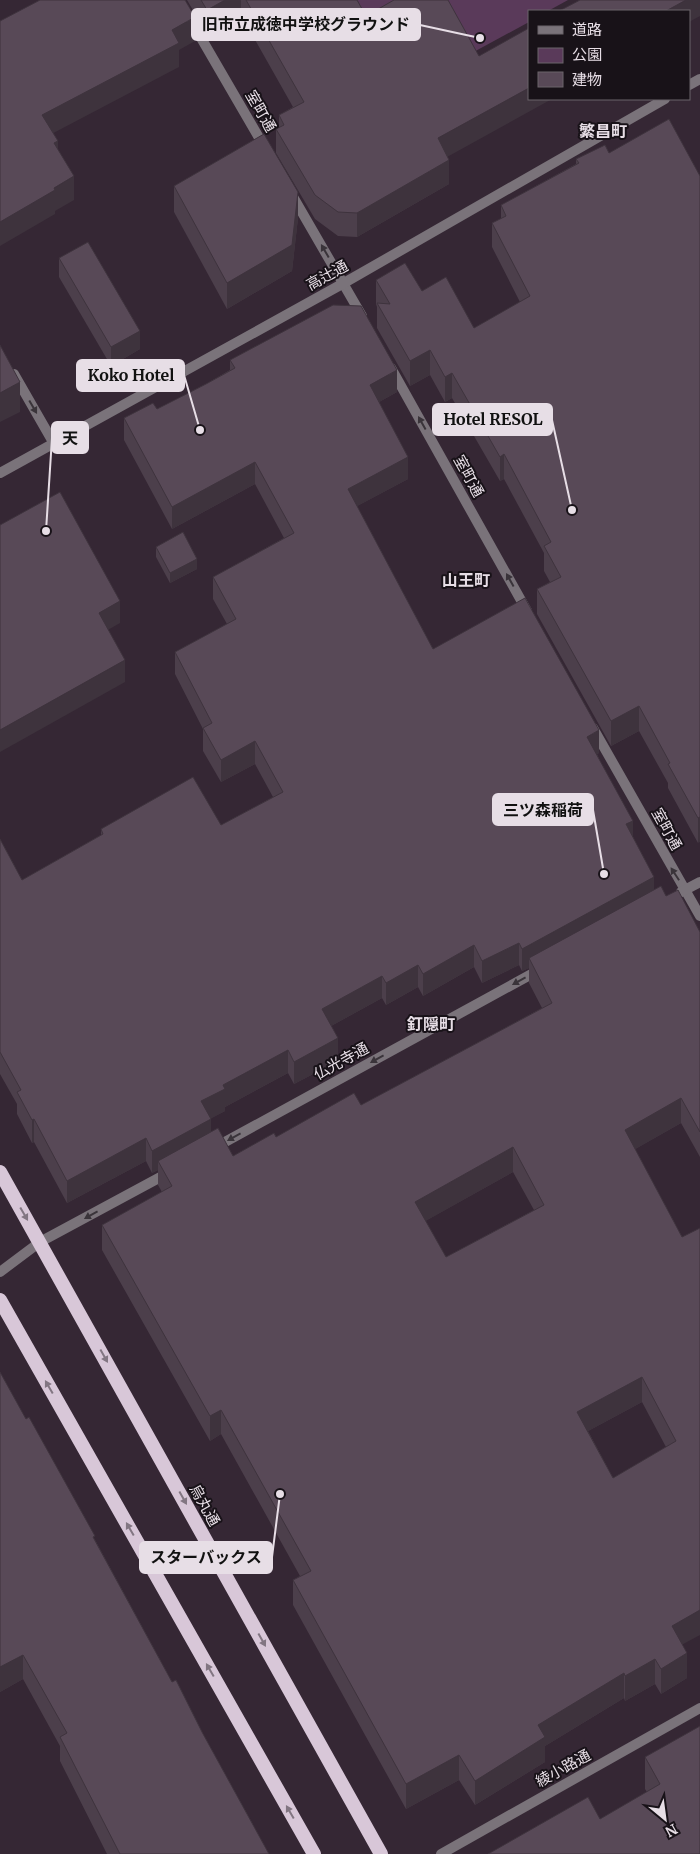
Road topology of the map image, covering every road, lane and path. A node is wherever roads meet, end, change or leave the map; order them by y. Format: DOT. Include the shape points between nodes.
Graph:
graph roads {
  1 [pos="179,0"];
  2 [pos="663,100"];
  3 [pos="268,154"];
  4 [pos="288,188"];
  5 [pos="344,283"];
  6 [pos="368,326"];
  7 [pos="387,361"];
  8 [pos="9,365"];
  9 [pos="54,442"];
  10 [pos="0,473"];
  11 [pos="534,623"];
  12 [pos="588,719"];
  13 [pos="700,882"];
  14 [pos="686,890"];
  15 [pos="668,899"];
  16 [pos="700,916"];
  17 [pos="547,966"];
  18 [pos="208,1151"];
  19 [pos="173,1170"];
  20 [pos="0,1172"];
  21 [pos="40,1242"];
  22 [pos="0,1272"];
  23 [pos="0,1300"];
  24 [pos="700,1708"];
  25 [pos="314,1854"];
  26 [pos="381,1854"];
  27 [pos="441,1854"];
  1 -- 3 [label="street, 室町通"];
  2 -- 5 [label="street, 高辻通"];
  5 -- 4 [label="street, one-way"];
  5 -- 6 [label="street"];
  5 -- 9 [label="street, 高辻通"];
  11 -- 7 [label="street, 室町通, one-way"];
  8 -- 9 [label="street, one-way"];
  9 -- 10 [label="street, 高辻通"];
  14 -- 12 [label="street, 室町通, one-way"];
  13 -- 14 [label="street"];
  14 -- 15 [label="street"];
  14 -- 16 [label="street, 室町通"];
  17 -- 18 [label="street, 仏光寺通, one-way"];
  19 -- 21 [label="street, one-way"];
  20 -- 21 [label="highway, 烏丸通, one-way"];
  21 -- 22 [label="street"];
  21 -- 26 [label="highway, 烏丸通, one-way"];
  25 -- 23 [label="highway, one-way"];
  24 -- 27 [label="street, 綾小路通"];
}
